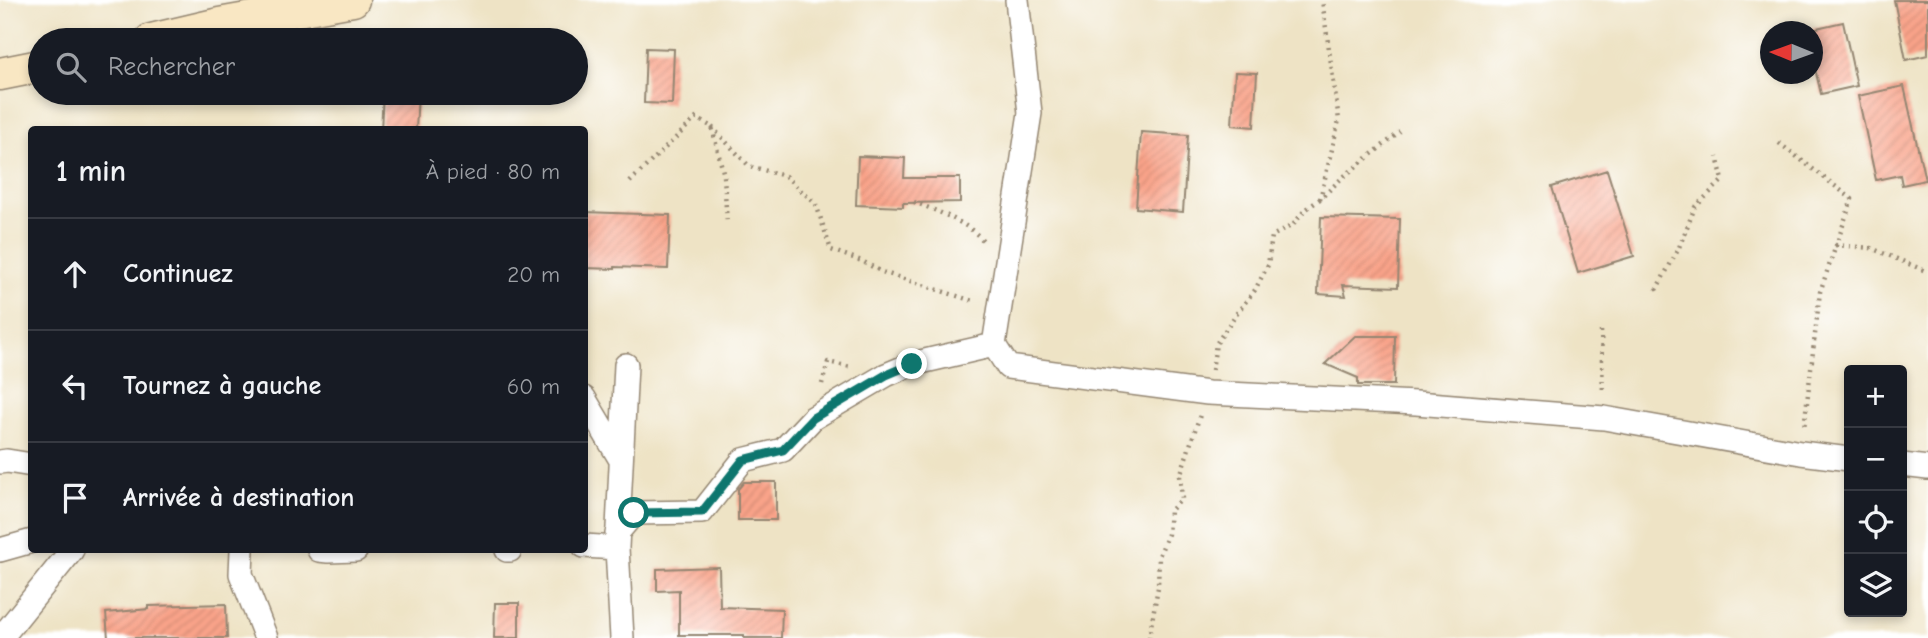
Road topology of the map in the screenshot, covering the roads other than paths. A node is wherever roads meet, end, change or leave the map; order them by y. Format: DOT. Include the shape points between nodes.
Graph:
graph roads {
  1 [pos="353,0"];
  2 [pos="1017,0"];
  3 [pos="202,28"];
  4 [pos="28,68"];
  5 [pos="0,74"];
  6 [pos="995,345"];
  7 [pos="626,365"];
  8 [pos="588,405"];
  9 [pos="1844,457"];
  10 [pos="621,460"];
  11 [pos="0,462"];
  12 [pos="28,464"];
  13 [pos="1907,466"];
  14 [pos="1928,468"];
  15 [pos="617,541"];
  16 [pos="28,542"];
  17 [pos="588,545"];
  18 [pos="0,550"];
  19 [pos="70,553"];
  20 [pos="242,553"];
  21 [pos="1,638"];
  22 [pos="266,638"];
  23 [pos="622,638"];
  1 -- 3 [label="street"];
  2 -- 6 [label="street" via="1030,113"];
  4 -- 5 [label="street"];
  6 -- 9 [label="street" via="1008,367 1208,393 1604,418"];
  6 -- 15 [label="street" via="912,364 886,375 813,418 783,450 743,460 702,512 634,513"];
  7 -- 10 [label="street"];
  8 -- 10 [label="street"];
  10 -- 15 [label="street"];
  11 -- 12 [label="street"];
  13 -- 14 [label="street"];
  15 -- 17 [label="street"];
  15 -- 23 [label="street"];
  16 -- 18 [label="street"];
  19 -- 21 [label="street"];
  20 -- 22 [label="street" via="241,574"];
}
